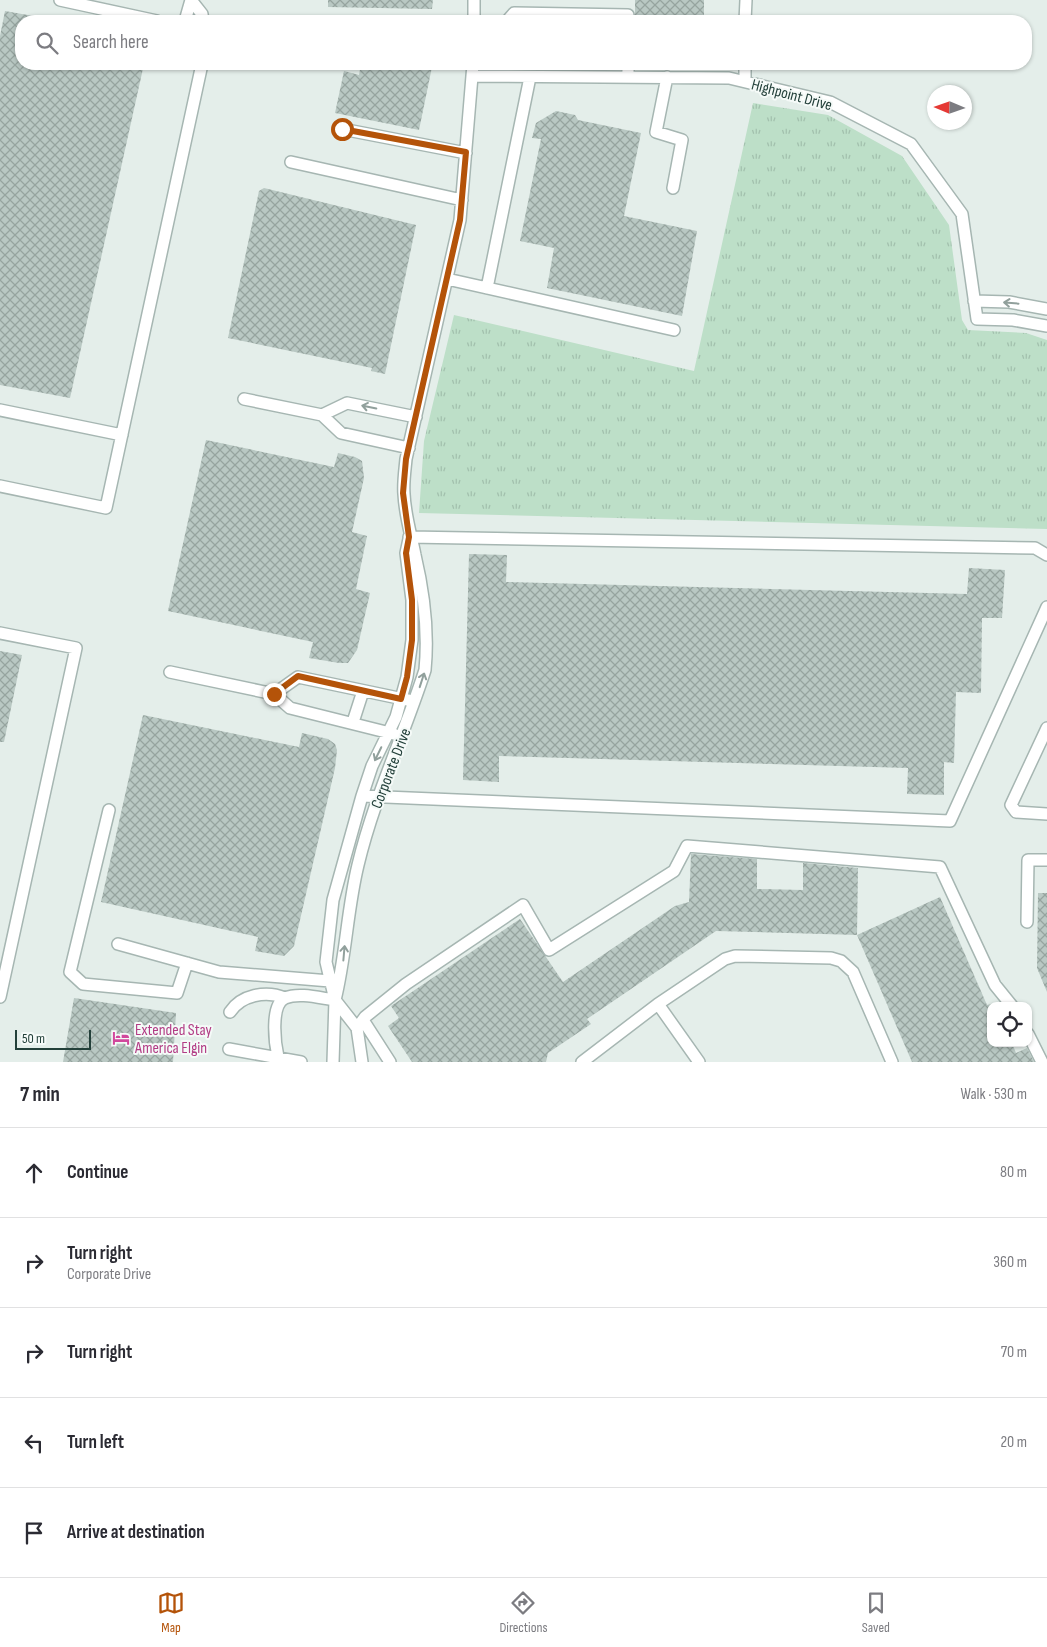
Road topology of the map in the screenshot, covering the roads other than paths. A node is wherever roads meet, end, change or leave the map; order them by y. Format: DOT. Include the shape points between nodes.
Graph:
graph roads {
  1 [pos="60,0"];
  2 [pos="191,0"];
  3 [pos="474,0"];
  4 [pos="746,0"];
  5 [pos="129,15"];
  6 [pos="187,15"];
  7 [pos="202,15"];
  8 [pos="474,15"];
  9 [pos="512,15"];
  10 [pos="628,15"];
  11 [pos="745,15"];
  12 [pos="201,70"];
  13 [pos="473,70"];
  14 [pos="628,70"];
  15 [pos="745,70"];
  16 [pos="473,76"];
  17 [pos="530,77"];
  18 [pos="628,77"];
  19 [pos="667,77"];
  20 [pos="744,82"];
  21 [pos="342,129"];
  22 [pos="466,152"];
  23 [pos="292,162"];
  24 [pos="673,188"];
  25 [pos="462,200"];
  26 [pos="447,279"];
  27 [pos="487,288"];
  28 [pos="974,301"];
  29 [pos="1047,309"];
  30 [pos="1047,326"];
  31 [pos="674,330"];
  32 [pos="244,399"];
  33 [pos="0,410"];
  34 [pos="322,415"];
  35 [pos="416,417"];
  36 [pos="122,435"];
  37 [pos="409,448"];
  38 [pos="0,486"];
  39 [pos="409,537"];
  40 [pos="1047,555"];
  41 [pos="1047,606"];
  42 [pos="0,633"];
  43 [pos="170,672"];
  44 [pos="363,691"];
  45 [pos="274,694"];
  46 [pos="401,699"];
  47 [pos="415,701"];
  48 [pos="353,722"];
  49 [pos="1047,728"];
  50 [pos="389,732"];
  51 [pos="403,736"];
  52 [pos="362,796"];
  53 [pos="379,796"];
  54 [pos="110,810"];
  55 [pos="1047,814"];
  56 [pos="1047,860"];
  57 [pos="1027,922"];
  58 [pos="118,944"];
  59 [pos="187,963"];
  60 [pos="330,981"];
  61 [pos="0,997"];
  62 [pos="285,998"];
  63 [pos="335,1000"];
  64 [pos="1009,1002"];
  65 [pos="658,1004"];
  66 [pos="230,1012"];
  67 [pos="360,1024"];
  68 [pos="1032,1042"];
  69 [pos="229,1048"];
  70 [pos="278,1057"];
  71 [pos="301,1062"];
  72 [pos="334,1062"];
  73 [pos="362,1062"];
  74 [pos="389,1062"];
  75 [pos="582,1062"];
  76 [pos="699,1062"];
  77 [pos="892,1062"];
  78 [pos="1042,1062"];
  1 -- 5 [label="street"];
  2 -- 6 [label="street"];
  2 -- 7 [label="street"];
  3 -- 8 [label="street"];
  4 -- 11 [label="street"];
  9 -- 10 [label="street"];
  12 -- 36 [label="street"];
  13 -- 16 [label="street, Corporate Drive"];
  14 -- 18 [label="street"];
  15 -- 20 [label="street"];
  16 -- 17 [label="street, Highpoint Drive"];
  16 -- 22 [label="street, Corporate Drive"];
  17 -- 18 [label="street, Highpoint Drive"];
  17 -- 27 [label="street"];
  18 -- 19 [label="street, Highpoint Drive"];
  19 -- 20 [label="street, Highpoint Drive" via="729,78"];
  19 -- 24 [label="street" via="656,132 682,140"];
  20 -- 28 [label="street, Highpoint Drive" via="830,102 911,144 962,214"];
  21 -- 22 [label="street"];
  22 -- 25 [label="street, Corporate Drive"];
  23 -- 25 [label="street"];
  25 -- 26 [label="street, Corporate Drive"];
  26 -- 27 [label="street"];
  26 -- 35 [label="street, Corporate Drive"];
  27 -- 31 [label="street"];
  29 -- 28 [label="street, one-way" via="1009,302"];
  28 -- 30 [label="street, Highpoint Drive" via="977,319"];
  32 -- 34 [label="street"];
  33 -- 36 [label="street"];
  35 -- 34 [label="street, one-way" via="347,403"];
  34 -- 37 [label="street" via="341,433"];
  35 -- 37 [label="street, Corporate Drive"];
  36 -- 38 [label="street" via="106,508"];
  37 -- 39 [label="street, Corporate Drive" via="403,493"];
  39 -- 40 [label="street" via="1034,548"];
  39 -- 46 [label="street, Corporate Drive" via="406,553 412,600 412,640"];
  47 -- 39 [label="street, Corporate Drive, one-way" via="425,670 428,646 426,608"];
  41 -- 53 [label="street" via="950,821"];
  42 -- 61 [label="street" via="76,648"];
  43 -- 45 [label="street"];
  44 -- 45 [label="street" via="298,676"];
  44 -- 46 [label="street"];
  44 -- 48 [label="street"];
  45 -- 48 [label="street" via="290,708"];
  46 -- 47 [label="street"];
  46 -- 50 [label="street, Corporate Drive"];
  47 -- 51 [label="street, Corporate Drive"];
  48 -- 50 [label="street"];
  49 -- 55 [label="street" via="1011,805 1016,812"];
  50 -- 51 [label="street"];
  50 -- 52 [label="street, Corporate Drive, one-way"];
  51 -- 53 [label="street, Corporate Drive"];
  52 -- 53 [label="street"];
  52 -- 60 [label="street, Corporate Drive" via="333,900 326,962"];
  63 -- 53 [label="street, Corporate Drive, one-way" via="343,968 358,865"];
  54 -- 59 [label="street" via="70,972 83,984 176,993"];
  56 -- 57 [label="street" via="1028,860"];
  58 -- 59 [label="street"];
  59 -- 60 [label="street" via="219,972"];
  60 -- 63 [label="street, Corporate Drive"];
  62 -- 63 [label="street" via="314,996"];
  62 -- 66 [label="street" via="277,995 248,996"];
  62 -- 70 [label="street" via="279,1003 276,1014"];
  63 -- 67 [label="street"];
  63 -- 72 [label="street, Corporate Drive"];
  64 -- 67 [label="street" via="995,985 940,867 687,846 674,871 549,950 523,905 406,984"];
  65 -- 75 [label="street"];
  65 -- 76 [label="street"];
  65 -- 77 [label="street" via="731,956 835,959 853,972"];
  67 -- 73 [label="street"];
  67 -- 74 [label="street"];
  68 -- 78 [label="street"];
  69 -- 70 [label="street"];
  70 -- 71 [label="street"];
}
